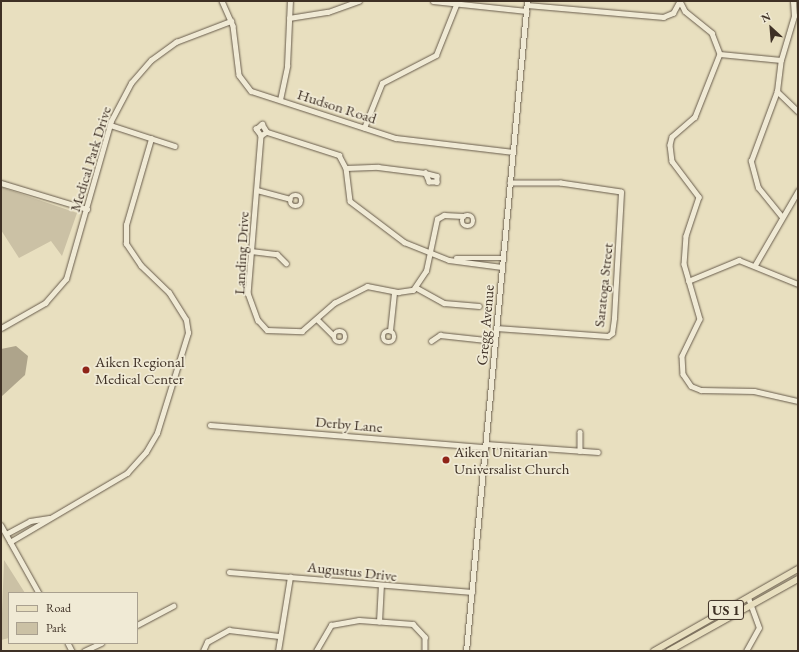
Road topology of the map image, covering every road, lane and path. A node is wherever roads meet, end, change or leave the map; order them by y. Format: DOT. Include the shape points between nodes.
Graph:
graph roads {
  1 [pos="222,1"];
  2 [pos="290,1"];
  3 [pos="359,1"];
  4 [pos="434,1"];
  5 [pos="680,1"];
  6 [pos="793,1"];
  7 [pos="527,3"];
  8 [pos="456,5"];
  9 [pos="796,8"];
  10 [pos="526,11"];
  11 [pos="289,18"];
  12 [pos="231,21"];
  13 [pos="720,54"];
  14 [pos="781,60"];
  15 [pos="777,91"];
  16 [pos="280,100"];
  17 [pos="798,111"];
  18 [pos="110,125"];
  19 [pos="364,128"];
  20 [pos="267,132"];
  21 [pos="261,136"];
  22 [pos="152,138"];
  23 [pos="175,146"];
  24 [pos="513,152"];
  25 [pos="346,168"];
  26 [pos="425,173"];
  27 [pos="510,183"];
  28 [pos="1,184"];
  29 [pos="257,190"];
  30 [pos="798,191"];
  31 [pos="290,199"];
  32 [pos="87,209"];
  33 [pos="462,216"];
  34 [pos="781,216"];
  35 [pos="252,251"];
  36 [pos="427,254"];
  37 [pos="503,258"];
  38 [pos="449,260"];
  39 [pos="286,263"];
  40 [pos="755,264"];
  41 [pos="502,267"];
  42 [pos="688,281"];
  43 [pos="798,284"];
  44 [pos="416,288"];
  45 [pos="394,292"];
  46 [pos="479,306"];
  47 [pos="317,320"];
  48 [pos="1,328"];
  49 [pos="496,328"];
  50 [pos="390,331"];
  51 [pos="333,335"];
  52 [pos="431,341"];
  53 [pos="495,341"];
  54 [pos="798,401"];
  55 [pos="210,425"];
  56 [pos="580,432"];
  57 [pos="486,445"];
  58 [pos="580,451"];
  59 [pos="598,452"];
  60 [pos="51,518"];
  61 [pos="1,526"];
  62 [pos="6,534"];
  63 [pos="10,542"];
  64 [pos="798,569"];
  65 [pos="229,572"];
  66 [pos="290,577"];
  67 [pos="798,579"];
  68 [pos="381,586"];
  69 [pos="38,592"];
  70 [pos="472,592"];
  71 [pos="748,598"];
  72 [pos="751,605"];
  73 [pos="173,606"];
  74 [pos="379,622"];
  75 [pos="138,624"];
  76 [pos="279,636"];
  77 [pos="99,644"];
  78 [pos="84,651"];
  79 [pos="203,651"];
  80 [pos="278,651"];
  81 [pos="316,651"];
  82 [pos="425,651"];
  83 [pos="466,651"];
  84 [pos="654,651"];
  85 [pos="670,651"];
  86 [pos="746,651"];
  1 -- 12 [label="street, Hudson Road"];
  2 -- 11 [label="street"];
  3 -- 11 [label="street" via="328,12"];
  4 -- 8 [label="street"];
  5 -- 7 [label="street" via="676,11 663,17"];
  5 -- 13 [label="street" via="685,11 712,33"];
  6 -- 9 [label="street"];
  7 -- 10 [label="street, Gregg Avenue"];
  8 -- 10 [label="street"];
  8 -- 19 [label="street" via="436,55 382,83"];
  9 -- 14 [label="street"];
  10 -- 24 [label="street, Gregg Avenue"];
  11 -- 16 [label="street" via="287,66"];
  12 -- 16 [label="street, Hudson Road" via="242,80 251,91"];
  12 -- 18 [label="street, Medical Park Drive" via="185,37 151,60 126,90"];
  13 -- 14 [label="street"];
  13 -- 42 [label="street" via="696,117 672,137 670,145 672,161 699,197 685,242"];
  14 -- 15 [label="street"];
  15 -- 17 [label="street"];
  15 -- 34 [label="street" via="756,142 751,165 758,188"];
  16 -- 19 [label="street, Hudson Road"];
  18 -- 22 [label="street"];
  18 -- 32 [label="street, Medical Park Drive"];
  19 -- 24 [label="street, Hudson Road" via="396,138"];
  20 -- 21 [label="street"];
  20 -- 21 [label="street, Landing Drive" via="264,125 258,125 256,130"];
  20 -- 25 [label="street, Landing Drive" via="337,154"];
  21 -- 29 [label="street, Landing Drive"];
  22 -- 23 [label="street"];
  22 -- 60 [label="street" via="126,240 134,257 176,304 186,320 188,336 157,433 146,452 127,472"];
  24 -- 27 [label="street, Gregg Avenue"];
  25 -- 26 [label="street" via="378,167"];
  25 -- 36 [label="street, Landing Drive" via="352,204 397,238"];
  27 -- 37 [label="street, Gregg Avenue"];
  27 -- 49 [label="street, Saratoga Street" via="527,181 620,190 623,197 611,335"];
  28 -- 32 [label="street"];
  29 -- 31 [label="street"];
  29 -- 35 [label="street, Landing Drive"];
  30 -- 34 [label="street"];
  32 -- 48 [label="street, Medical Park Drive" via="71,268 59,289 46,303"];
  33 -- 36 [label="street" via="444,215 437,219"];
  34 -- 40 [label="street"];
  35 -- 39 [label="street" via="277,254"];
  35 -- 47 [label="street, Landing Drive" via="249,297 264,327 273,332 292,333 302,331"];
  36 -- 38 [label="street, Landing Drive" via="439,254"];
  36 -- 44 [label="street" via="426,271"];
  37 -- 38 [label="street, Landing Drive" via="493,261 458,257"];
  37 -- 41 [label="street, Gregg Avenue"];
  38 -- 41 [label="street, Landing Drive"];
  40 -- 42 [label="street" via="735,260"];
  40 -- 43 [label="street"];
  41 -- 49 [label="street, Gregg Avenue"];
  42 -- 54 [label="street" via="700,314 681,360 688,384 701,390 754,391"];
  44 -- 45 [label="street, Landing Drive"];
  44 -- 46 [label="street" via="444,303"];
  45 -- 47 [label="street, Landing Drive" via="367,286 334,303"];
  45 -- 50 [label="street"];
  47 -- 51 [label="street"];
  49 -- 53 [label="street, Gregg Avenue"];
  52 -- 53 [label="street" via="440,335"];
  53 -- 57 [label="street, Gregg Avenue"];
  55 -- 57 [label="street, Derby Lane"];
  56 -- 58 [label="street"];
  57 -- 58 [label="street, Derby Lane"];
  57 -- 70 [label="street, Gregg Avenue"];
  58 -- 59 [label="street, Derby Lane"];
  60 -- 62 [label="street" via="30,521"];
  60 -- 63 [label="street"];
  61 -- 62 [label="street"];
  62 -- 63 [label="street"];
  63 -- 69 [label="street"];
  64 -- 71 [label="main road, US 1"];
  65 -- 66 [label="street, Augustus Drive"];
  66 -- 68 [label="street, Augustus Drive"];
  66 -- 76 [label="street"];
  67 -- 72 [label="main road, US 1"];
  68 -- 70 [label="street, Augustus Drive"];
  68 -- 74 [label="street"];
  70 -- 83 [label="street, Gregg Avenue"];
  71 -- 72 [label="street"];
  71 -- 84 [label="main road, US 1"];
  72 -- 85 [label="main road, US 1"];
  72 -- 86 [label="street" via="759,628"];
  73 -- 75 [label="street"];
  74 -- 81 [label="street" via="335,623 324,632"];
  74 -- 82 [label="street" via="413,624 425,637"];
  76 -- 79 [label="street" via="229,630 207,642"];
  76 -- 80 [label="street"];
  77 -- 78 [label="street"];
}
